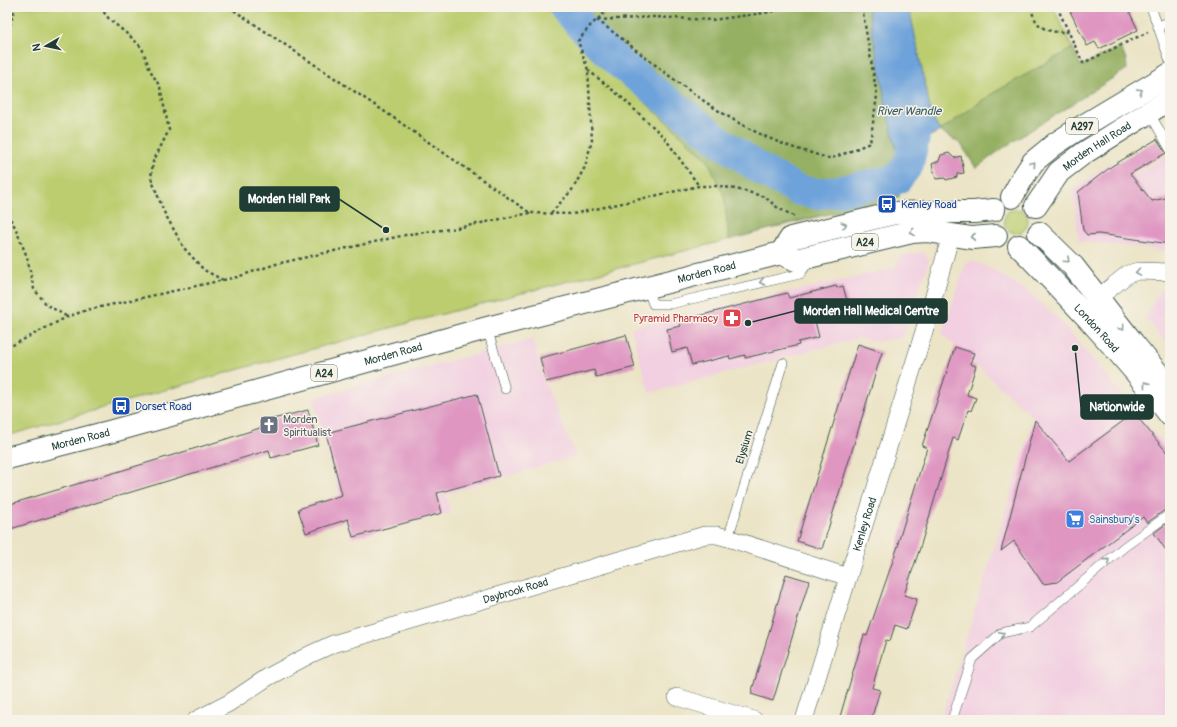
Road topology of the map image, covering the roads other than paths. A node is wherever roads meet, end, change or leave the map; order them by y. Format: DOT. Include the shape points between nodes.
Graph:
graph roads {
  1 [pos="1151,7"];
  2 [pos="1170,21"];
  3 [pos="1159,26"];
  4 [pos="1170,61"];
  5 [pos="1170,74"];
  6 [pos="1170,99"];
  7 [pos="1149,112"];
  8 [pos="1170,149"];
  9 [pos="1012,197"];
  10 [pos="1036,206"];
  11 [pos="994,210"];
  12 [pos="1038,233"];
  13 [pos="951,235"];
  14 [pos="996,236"];
  15 [pos="1019,246"];
  16 [pos="781,254"];
  17 [pos="812,256"];
  18 [pos="1170,272"];
  19 [pos="646,288"];
  20 [pos="1098,297"];
  21 [pos="487,328"];
  22 [pos="782,363"];
  23 [pos="1170,388"];
  24 [pos="505,389"];
  25 [pos="1170,414"];
  26 [pos="7,458"];
  27 [pos="1170,514"];
  28 [pos="728,538"];
  29 [pos="848,577"];
  30 [pos="677,697"];
  31 [pos="196,720"];
  32 [pos="754,720"];
  33 [pos="804,720"];
  34 [pos="952,720"];
  1 -- 3 [label="lane"];
  2 -- 3 [label="lane"];
  3 -- 4 [label="lane"];
  9 -- 5 [label="highway, A297, one-way" via="1033,162 1055,144"];
  6 -- 7 [label="highway, Morden Hall Road / A297"];
  7 -- 8 [label="lane"];
  7 -- 10 [label="highway, Morden Hall Road / A297" via="1059,172"];
  9 -- 10 [label="highway" via="1028,199"];
  9 -- 11 [label="highway" via="1004,199"];
  10 -- 12 [label="highway" via="1041,219"];
  11 -- 14 [label="highway" via="992,228"];
  16 -- 11 [label="highway, A24, one-way" via="791,238 895,213"];
  12 -- 15 [label="highway" via="1028,243"];
  12 -- 20 [label="highway, London Road, one-way" via="1073,266"];
  14 -- 13 [label="highway, Morden Road / A24, one-way" via="972,238"];
  13 -- 17 [label="highway, Morden Road / A24, one-way" via="927,231 912,232"];
  13 -- 29 [label="street, Kenley Road" via="927,322"];
  14 -- 15 [label="highway" via="1006,244"];
  25 -- 15 [label="highway, London Road, one-way" via="1080,309"];
  16 -- 17 [label="highway, Morden Road / A24" via="796,260"];
  16 -- 19 [label="highway, Morden Road / A24"];
  17 -- 19 [label="lane, one-way" via="800,274 670,304 653,304"];
  18 -- 20 [label="street, one-way" via="1143,270 1128,274"];
  19 -- 21 [label="highway, Morden Road / A24"];
  20 -- 23 [label="highway, London Road, one-way"];
  21 -- 24 [label="lane"];
  21 -- 26 [label="highway, Morden Road / A24"];
  22 -- 28 [label="lane, Elysium"];
  34 -- 27 [label="lane, one-way" via="972,659 1001,633 1030,627 1124,547"];
  28 -- 29 [label="street, Daybrook Road"];
  28 -- 31 [label="street, Daybrook Road" via="705,535 333,644 268,677 229,703"];
  29 -- 33 [label="street, Kenley Road"];
  30 -- 32 [label="street"];
}
